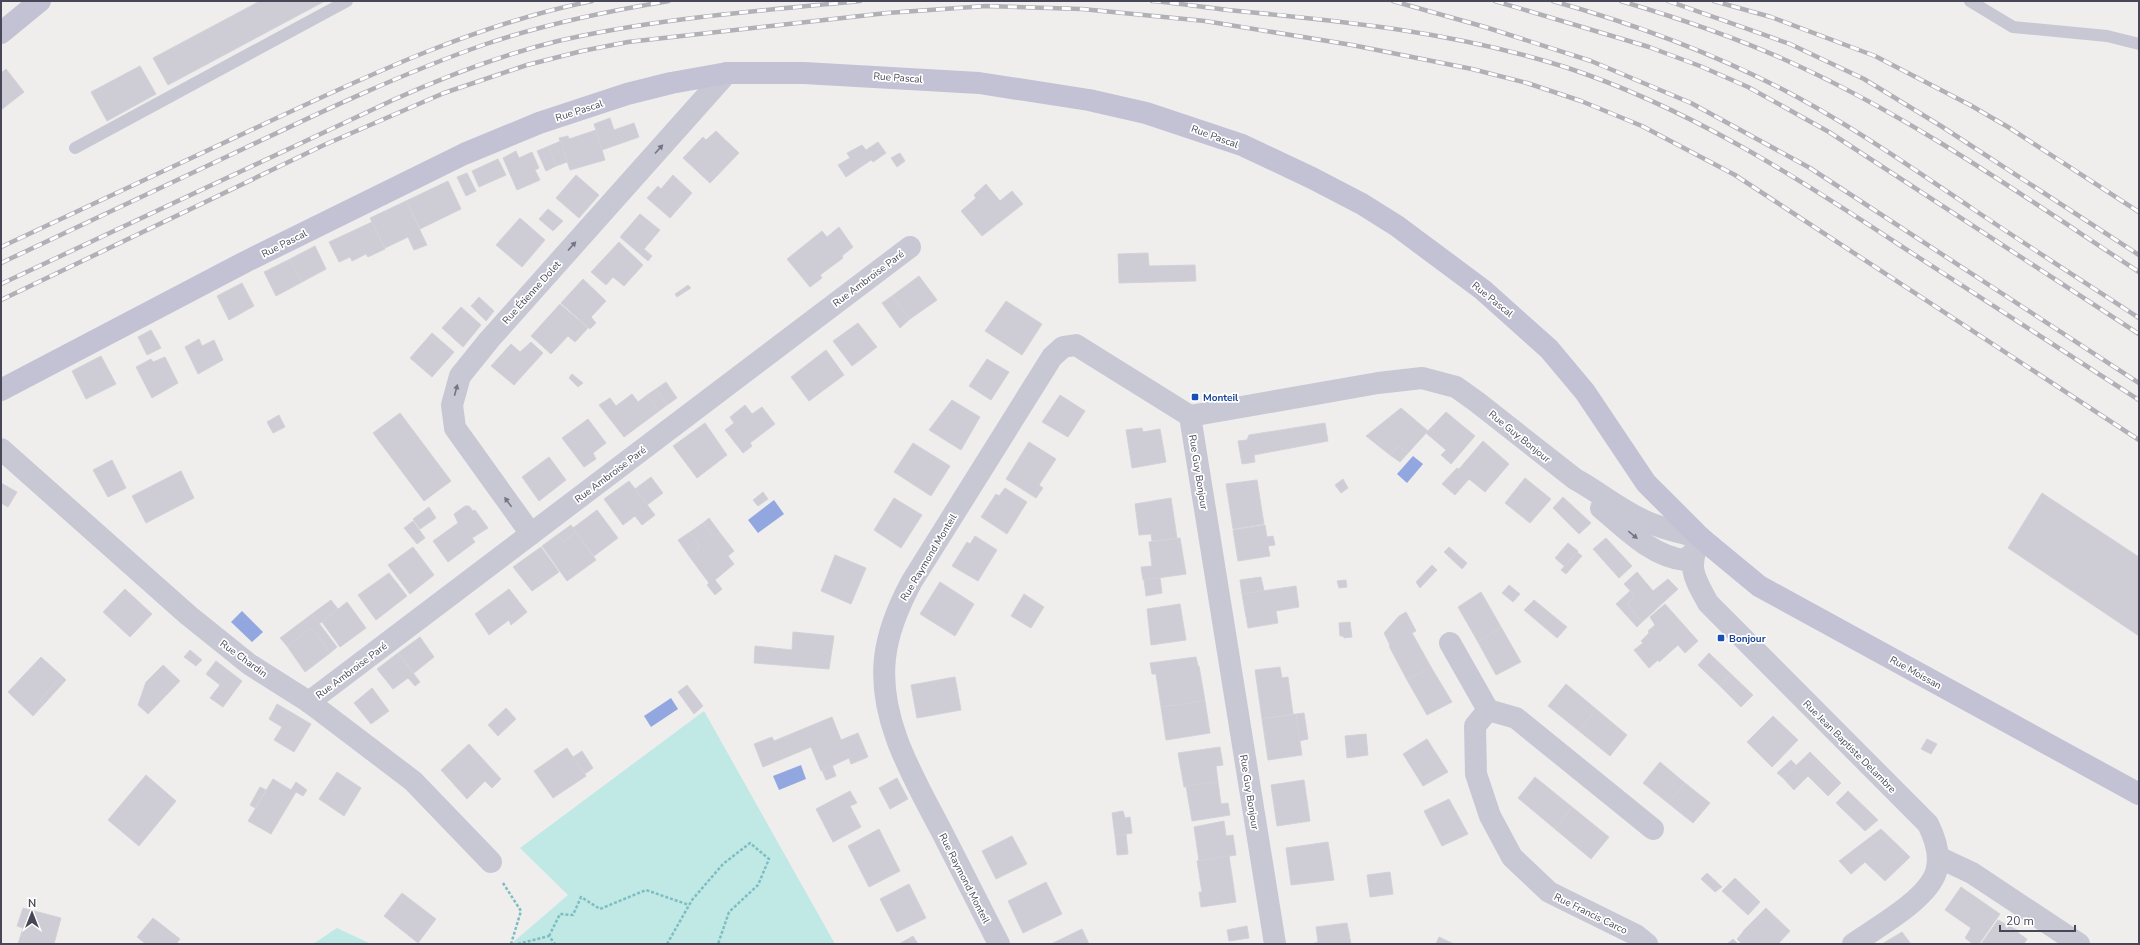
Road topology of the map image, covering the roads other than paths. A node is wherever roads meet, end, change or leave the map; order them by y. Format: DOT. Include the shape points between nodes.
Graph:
graph roads {
  1 [pos="40,1"];
  2 [pos="347,1"];
  3 [pos="1970,1"];
  4 [pos="1,33"];
  5 [pos="2139,44"];
  6 [pos="727,73"];
  7 [pos="75,148"];
  8 [pos="910,247"];
  9 [pos="1,390"];
  10 [pos="1190,416"];
  11 [pos="1,449"];
  12 [pos="531,534"];
  13 [pos="1697,546"];
  14 [pos="1450,643"];
  15 [pos="309,702"];
  16 [pos="1488,710"];
  17 [pos="2139,794"];
  18 [pos="1653,828"];
  19 [pos="1938,857"];
  20 [pos="491,862"];
  21 [pos="999,944"];
  22 [pos="1275,944"];
  23 [pos="1648,944"];
  24 [pos="1853,944"];
  25 [pos="2079,944"];
  1 -- 4 [label="main road"];
  2 -- 7 [label="lane"];
  3 -- 5 [label="lane" via="2013,27 2107,36"];
  6 -- 9 [label="main road, Rue Pascal" via="627,94 497,139 402,183"];
  12 -- 6 [label="street, Rue Étienne Dolet, one-way" via="455,428 452,405 460,376 489,340"];
  6 -- 13 [label="main road, Rue Pascal" via="858,75 978,83 1044,92 1146,113 1242,145 1278,161 1362,204 1397,226 1517,318 1549,349 1585,392 1646,483"];
  8 -- 12 [label="street, Rue Ambroise Paré"];
  10 -- 13 [label="street, Rue Guy Bonjour" via="1378,383 1422,378 1439,382 1462,391 1575,479 1615,505"];
  10 -- 21 [label="street, Rue Raymond Monteil" via="1076,345 1062,346 1052,357 912,581 899,606 885,658 887,696 893,729 906,763"];
  10 -- 22 [label="street, Rue Guy Bonjour"];
  11 -- 15 [label="street, Rue Chardin" via="188,615 249,664"];
  12 -- 15 [label="street, Rue Ambroise Paré"];
  13 -- 17 [label="main road, Rue Moissan" via="1759,586"];
  13 -- 19 [label="street, Rue Jean Baptiste Delambre" via="1693,576 1708,603 1928,824 1935,838"];
  14 -- 16 [label="street"];
  15 -- 20 [label="street, Rue Chardin" via="413,781"];
  16 -- 18 [label="street" via="1516,718"];
  16 -- 23 [label="street, Rue Francis Carco" via="1476,726 1476,774 1490,816 1512,857 1548,892 1636,935"];
  19 -- 24 [label="street, Rue Jean Baptiste Delambre" via="1936,872 1926,888 1910,903"];
  19 -- 25 [label="street" via="1972,873"];
}
